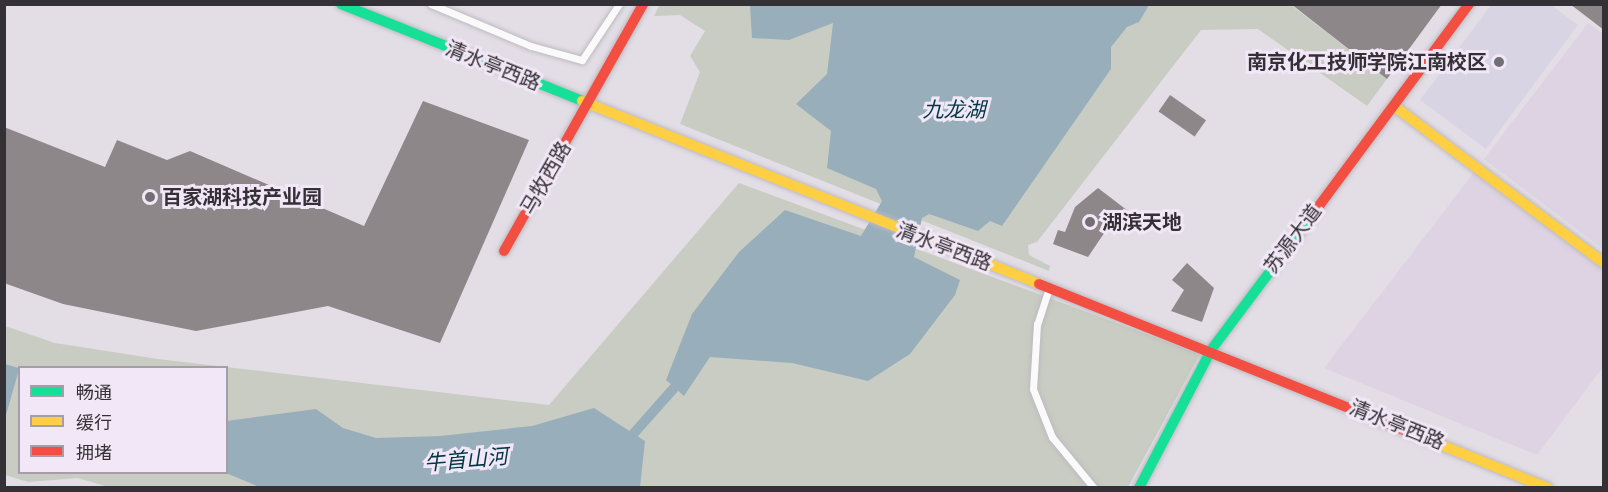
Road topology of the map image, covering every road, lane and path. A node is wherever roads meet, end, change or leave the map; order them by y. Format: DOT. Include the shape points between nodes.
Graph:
graph roads {
  1 [pos="341,4"];
  2 [pos="431,4"];
  3 [pos="619,4"];
  4 [pos="643,4"];
  5 [pos="1469,4"];
  6 [pos="588,104"];
  7 [pos="1394,105"];
  8 [pos="504,251"];
  9 [pos="1604,263"];
  10 [pos="1048,288"];
  11 [pos="1211,350"];
  12 [pos="1094,488"];
  13 [pos="1139,488"];
  14 [pos="1548,488"];
  1 -- 6 [label="main road, 清水亭西路"];
  2 -- 3 [label="street" via="582,60"];
  4 -- 6 [label="main road, 马牧西路"];
  5 -- 7 [label="main road, 苏源大道"];
  6 -- 8 [label="main road, 马牧西路"];
  6 -- 10 [label="main road, 清水亭西路"];
  7 -- 9 [label="main road"];
  7 -- 11 [label="main road, 苏源大道"];
  10 -- 11 [label="main road, 清水亭西路"];
  10 -- 12 [label="street" via="1036,333 1034,389 1052,437"];
  11 -- 13 [label="main road, 苏源大道"];
  11 -- 14 [label="main road, 清水亭西路"];
}
